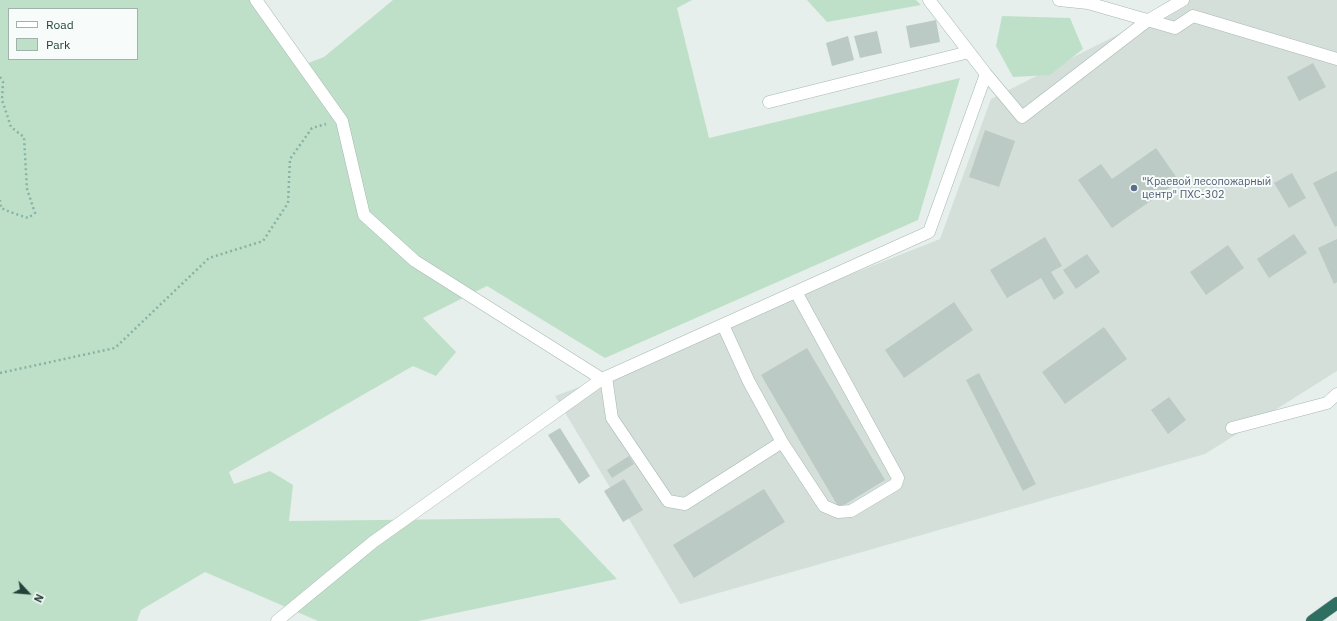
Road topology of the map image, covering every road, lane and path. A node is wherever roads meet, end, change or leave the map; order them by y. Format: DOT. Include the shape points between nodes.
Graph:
graph roads {
  1 [pos="256,0"];
  2 [pos="929,0"];
  3 [pos="1059,0"];
  4 [pos="1183,0"];
  5 [pos="1089,1"];
  6 [pos="1147,21"];
  7 [pos="968,52"];
  8 [pos="1337,59"];
  9 [pos="986,74"];
  10 [pos="0,77"];
  11 [pos="769,102"];
  12 [pos="342,121"];
  13 [pos="0,200"];
  14 [pos="796,292"];
  15 [pos="723,324"];
  16 [pos="0,373"];
  17 [pos="604,378"];
  18 [pos="1337,394"];
  19 [pos="1232,428"];
  20 [pos="782,442"];
  21 [pos="1337,603"];
  22 [pos="277,621"];
  23 [pos="1312,621"];
  1 -- 12 [label="street"];
  2 -- 7 [label="street"];
  3 -- 5 [label="street"];
  4 -- 6 [label="street"];
  5 -- 6 [label="street"];
  6 -- 8 [label="street" via="1175,28 1193,16"];
  6 -- 9 [label="street" via="1022,117"];
  7 -- 9 [label="street"];
  7 -- 11 [label="street"];
  9 -- 14 [label="street" via="929,232"];
  10 -- 13 [label="path" via="3,82 2,100 11,128 24,137 27,189 35,213 28,218 10,212 1,208"];
  12 -- 16 [label="path" via="312,128 290,159 288,203 263,241 209,258 115,348"];
  12 -- 17 [label="street" via="364,215 415,261"];
  14 -- 15 [label="street"];
  14 -- 20 [label="street" via="898,478 896,484 851,511 838,512 824,506"];
  15 -- 17 [label="street"];
  15 -- 20 [label="street" via="749,382"];
  17 -- 20 [label="street" via="612,418 668,502 685,504"];
  17 -- 22 [label="street" via="373,542"];
  18 -- 19 [label="street" via="1327,403"];
  21 -- 23 [label="highway"];
}
